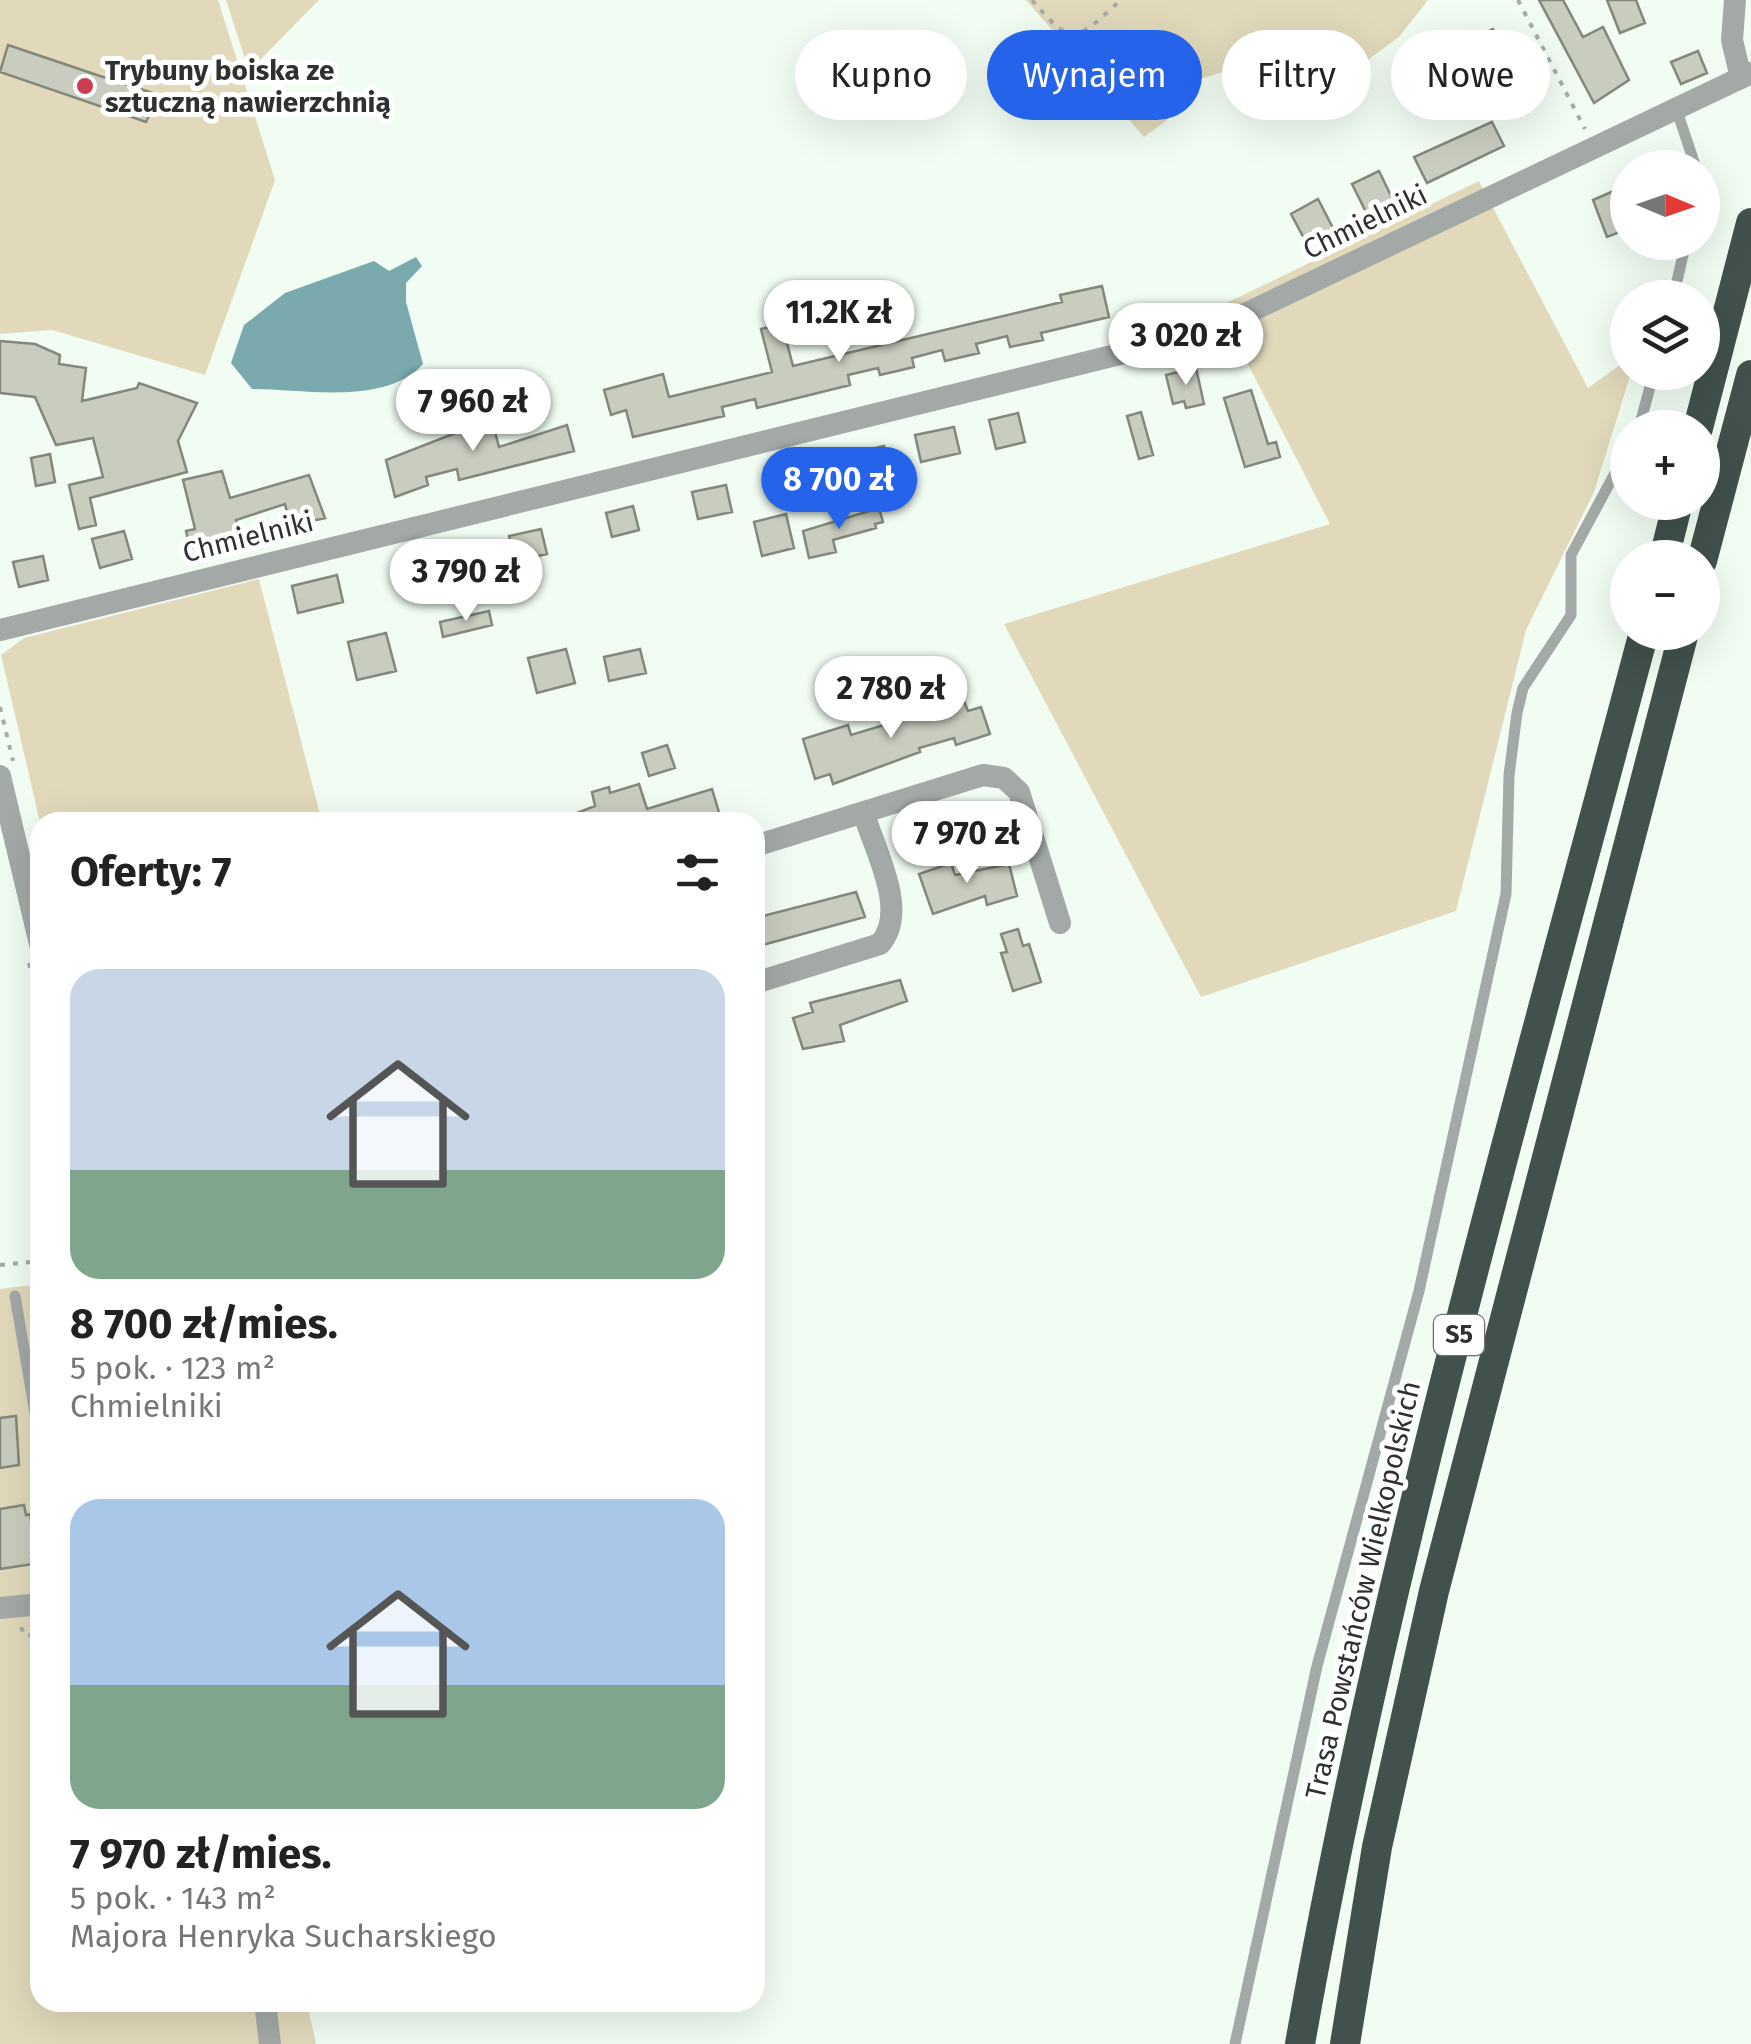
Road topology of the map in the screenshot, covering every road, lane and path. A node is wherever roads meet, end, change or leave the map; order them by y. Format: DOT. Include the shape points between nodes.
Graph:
graph roads {
  1 [pos="1032,0"];
  2 [pos="1121,0"];
  3 [pos="1518,0"];
  4 [pos="1735,0"];
  5 [pos="1746,75"];
  6 [pos="1676,108"];
  7 [pos="1600,128"];
  8 [pos="1587,133"];
  9 [pos="1576,138"];
  10 [pos="1690,150"];
  11 [pos="1751,223"];
  12 [pos="1751,375"];
  13 [pos="1703,410"];
  14 [pos="1610,482"];
  15 [pos="1708,540"];
  16 [pos="0,630"];
  17 [pos="1639,650"];
  18 [pos="1679,650"];
  19 [pos="0,776"];
  20 [pos="864,814"];
  21 [pos="765,843"];
  22 [pos="30,902"];
  23 [pos="1060,924"];
  24 [pos="765,980"];
  25 [pos="30,1261"];
  26 [pos="0,1265"];
  27 [pos="15,1296"];
  28 [pos="30,1384"];
  29 [pos="30,1605"];
  30 [pos="0,1608"];
  31 [pos="266,2012"];
  32 [pos="270,2044"];
  33 [pos="1235,2044"];
  34 [pos="1300,2044"];
  35 [pos="1345,2044"];
  1 -- 2 [label="path" via="1068,34 1084,32"];
  3 -- 8 [label="path"];
  4 -- 5 [label="street" via="1732,40"];
  5 -- 6 [label="street, Chmielniki"];
  6 -- 10 [label="lane"];
  6 -- 16 [label="street, Chmielniki" via="1205,334"];
  7 -- 8 [label="path"];
  8 -- 9 [label="path"];
  11 -- 13 [label="highway"];
  12 -- 15 [label="highway"];
  14 -- 33 [label="lane" via="1571,555 1571,614 1532,673 1517,713 1508,775 1506,894 1418,1291 1317,1666"];
  17 -- 34 [label="highway, Trasa Powstańców Wielkopolskich / S5" via="1402,1555 1360,1731"];
  18 -- 35 [label="highway, S5" via="1434,1590 1377,1848"];
  19 -- 22 [label="street"];
  20 -- 21 [label="street"];
  20 -- 23 [label="street" via="982,775 1004,778 1019,792"];
  20 -- 24 [label="street" via="893,914 888,935 880,944"];
  25 -- 26 [label="path"];
  27 -- 28 [label="lane"];
  29 -- 30 [label="street"];
  31 -- 32 [label="street"];
}
